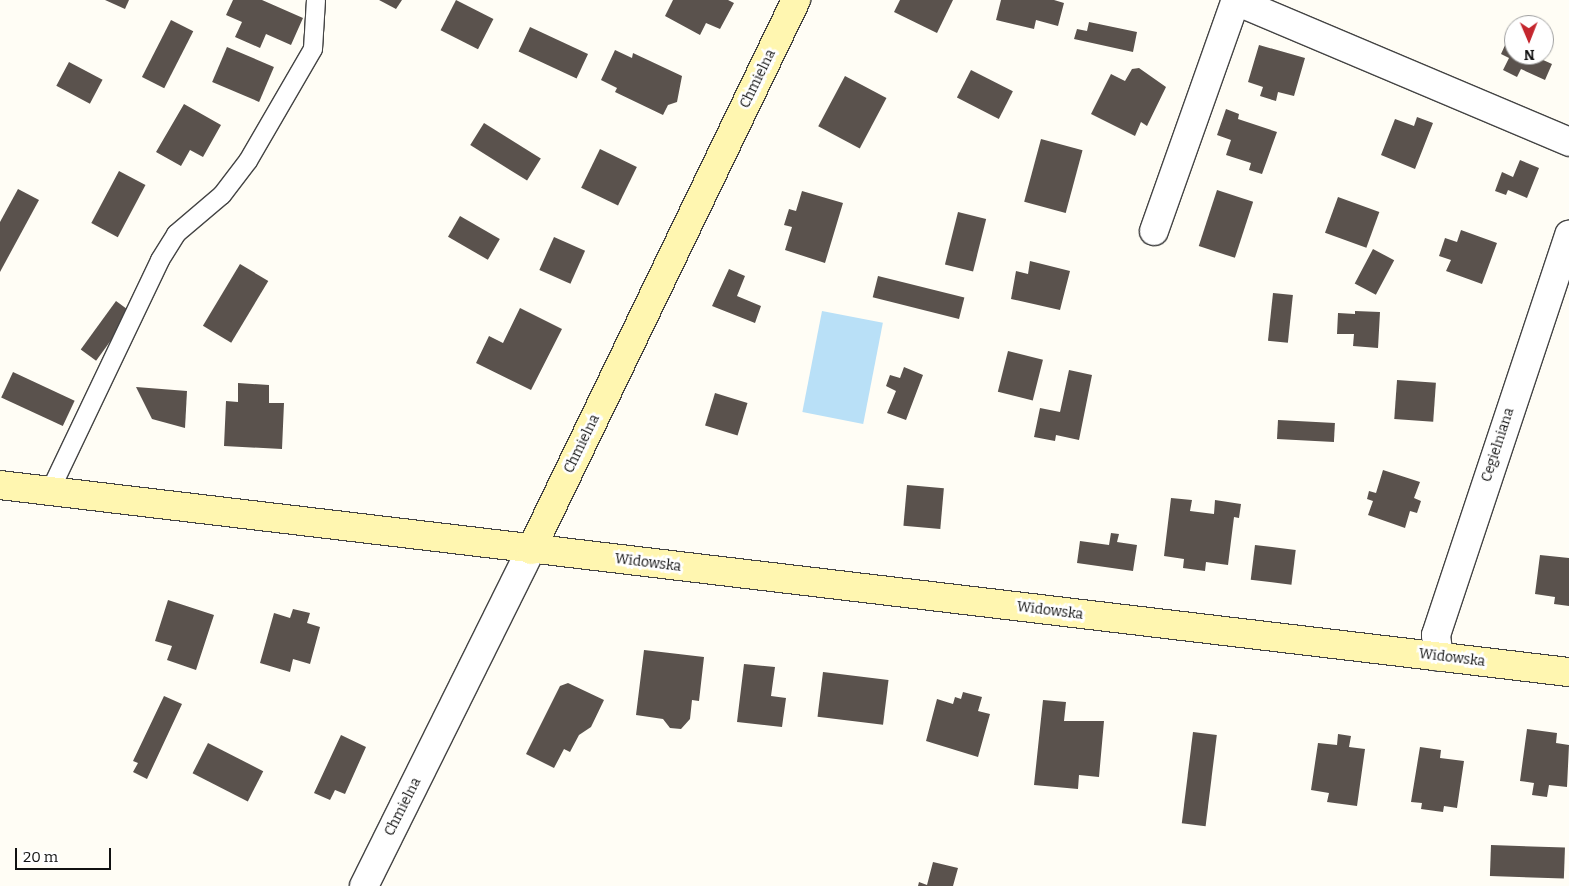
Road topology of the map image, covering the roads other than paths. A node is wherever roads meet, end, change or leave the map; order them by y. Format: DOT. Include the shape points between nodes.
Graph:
graph roads {
  1 [pos="316,0"];
  2 [pos="796,0"];
  3 [pos="1236,1"];
  4 [pos="1569,142"];
  5 [pos="1154,230"];
  6 [pos="1569,235"];
  7 [pos="0,485"];
  8 [pos="50,491"];
  9 [pos="532,550"];
  10 [pos="1439,657"];
  11 [pos="1569,672"];
  12 [pos="364,886"];
  1 -- 8 [label="lane" via="313,50 248,161 222,195 176,234 160,260"];
  2 -- 9 [label="street, Chmielna"];
  3 -- 4 [label="street"];
  3 -- 5 [label="street"];
  6 -- 10 [label="street, Cegielniana" via="1436,635"];
  7 -- 8 [label="street, Widowska"];
  8 -- 9 [label="street, Widowska"];
  9 -- 10 [label="street, Widowska"];
  9 -- 12 [label="street, Chmielna"];
  10 -- 11 [label="street, Widowska"];
}
